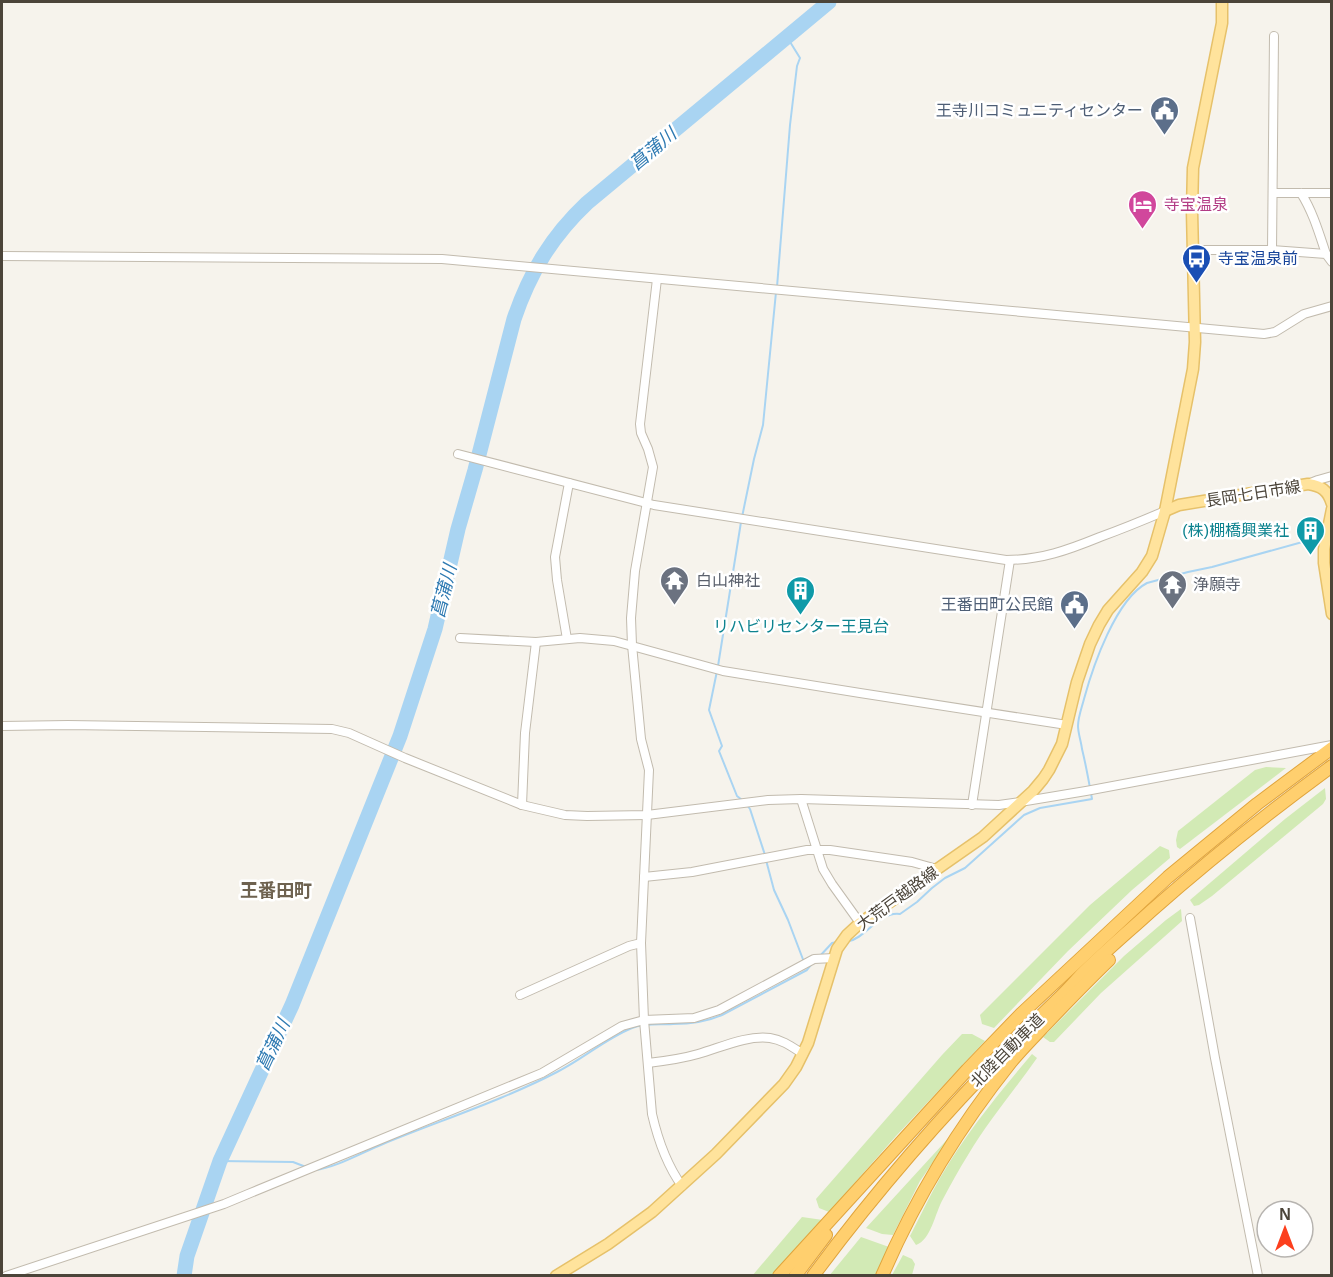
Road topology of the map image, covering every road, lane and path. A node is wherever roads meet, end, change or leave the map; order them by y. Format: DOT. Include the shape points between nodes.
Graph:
graph roads {
  1 [pos="1222,2"];
  2 [pos="1274,36"];
  3 [pos="1273,193"];
  4 [pos="1301,193"];
  5 [pos="1332,193"];
  6 [pos="1193,250"];
  7 [pos="1272,250"];
  8 [pos="2,256"];
  9 [pos="1329,258"];
  10 [pos="657,279"];
  11 [pos="1332,306"];
  12 [pos="1194,327"];
  13 [pos="460,455"];
  14 [pos="1332,476"];
  15 [pos="568,483"];
  16 [pos="1308,484"];
  17 [pos="646,502"];
  18 [pos="1332,504"];
  19 [pos="1332,510"];
  20 [pos="1165,511"];
  21 [pos="1010,560"];
  22 [pos="1332,614"];
  23 [pos="460,638"];
  24 [pos="567,639"];
  25 [pos="536,642"];
  26 [pos="632,645"];
  27 [pos="986,712"];
  28 [pos="1067,725"];
  29 [pos="2,726"];
  30 [pos="1332,747"];
  31 [pos="1332,766"];
  32 [pos="801,799"];
  33 [pos="1020,802"];
  34 [pos="522,805"];
  35 [pos="972,805"];
  36 [pos="647,815"];
  37 [pos="1225,848"];
  38 [pos="817,850"];
  39 [pos="937,869"];
  40 [pos="644,877"];
  41 [pos="1190,918"];
  42 [pos="860,923"];
  43 [pos="641,943"];
  44 [pos="834,958"];
  45 [pos="520,995"];
  46 [pos="644,1020"];
  47 [pos="803,1054"];
  48 [pos="648,1063"];
  49 [pos="917,1125"];
  50 [pos="682,1186"];
  51 [pos="6,1275"];
  52 [pos="556,1275"];
  53 [pos="779,1275"];
  54 [pos="795,1275"];
  55 [pos="813,1275"];
  56 [pos="882,1275"];
  57 [pos="1258,1275"];
  1 -- 6 [label="main road, 大荒戸越路線" via="1222,23 1193,168"];
  2 -- 3 [label="street"];
  3 -- 4 [label="street"];
  3 -- 7 [label="street"];
  4 -- 5 [label="street"];
  4 -- 9 [label="street"];
  6 -- 7 [label="street"];
  6 -- 12 [label="main road, 大荒戸越路線"];
  7 -- 9 [label="street"];
  8 -- 10 [label="street" via="442,259"];
  10 -- 12 [label="street"];
  10 -- 17 [label="street" via="640,424 652,467"];
  11 -- 12 [label="street" via="1304,314 1275,332 1264,334"];
  12 -- 20 [label="main road, 大荒戸越路線" via="1193,369"];
  13 -- 15 [label="street"];
  14 -- 16 [label="street"];
  15 -- 17 [label="street"];
  15 -- 24 [label="street" via="555,557"];
  16 -- 18 [label="main road, 長岡七日市線" via="1326,491"];
  16 -- 20 [label="main road, 長岡七日市線" via="1179,505"];
  17 -- 21 [label="street"];
  17 -- 26 [label="street" via="635,571"];
  19 -- 22 [label="main road" via="1324,549"];
  20 -- 21 [label="street" via="1065,551"];
  20 -- 28 [label="main road, 大荒戸越路線" via="1147,564 1108,610 1094,636"];
  21 -- 27 [label="street"];
  23 -- 25 [label="street"];
  24 -- 25 [label="street"];
  24 -- 26 [label="street" via="600,639"];
  25 -- 34 [label="street" via="525,733"];
  26 -- 27 [label="street" via="723,671"];
  26 -- 36 [label="street" via="641,740 648,770"];
  27 -- 28 [label="street"];
  27 -- 35 [label="street"];
  28 -- 33 [label="main road, 大荒戸越路線" via="1049,770"];
  29 -- 34 [label="street" via="332,729"];
  30 -- 33 [label="street"];
  30 -- 49 [label="highway, 北陸自動車道" via="1168,877 1021,1014"];
  31 -- 37 [label="highway, 北陸自動車道"];
  32 -- 35 [label="street"];
  32 -- 36 [label="street"];
  32 -- 38 [label="street"];
  33 -- 35 [label="street"];
  33 -- 39 [label="main road, 大荒戸越路線" via="983,837"];
  34 -- 36 [label="street" via="576,815"];
  36 -- 40 [label="street"];
  37 -- 55 [label="highway, 北陸自動車道" via="1081,975 977,1080 886,1183"];
  37 -- 56 [label="highway, 北陸自動車道" via="1142,926 1013,1060 928,1183"];
  38 -- 39 [label="street" via="912,862"];
  38 -- 40 [label="street"];
  38 -- 42 [label="street" via="823,869"];
  39 -- 42 [label="main road, 大荒戸越路線"];
  40 -- 43 [label="street"];
  41 -- 57 [label="street"];
  42 -- 44 [label="main road, 大荒戸越路線" via="843,940"];
  43 -- 45 [label="street"];
  43 -- 46 [label="street"];
  44 -- 46 [label="street" via="814,959 707,1015"];
  44 -- 47 [label="main road, 大荒戸越路線"];
  46 -- 48 [label="street"];
  46 -- 51 [label="street" via="622,1026 542,1073 224,1204"];
  47 -- 48 [label="street" via="785,1043 763,1038"];
  47 -- 50 [label="main road, 大荒戸越路線" via="775,1094"];
  48 -- 50 [label="street" via="655,1129 669,1166"];
  49 -- 53 [label="highway, 北陸自動車道"];
  49 -- 54 [label="highway, 北陸自動車道"];
  50 -- 52 [label="main road, 大荒戸越路線" via="608,1244"];
}
